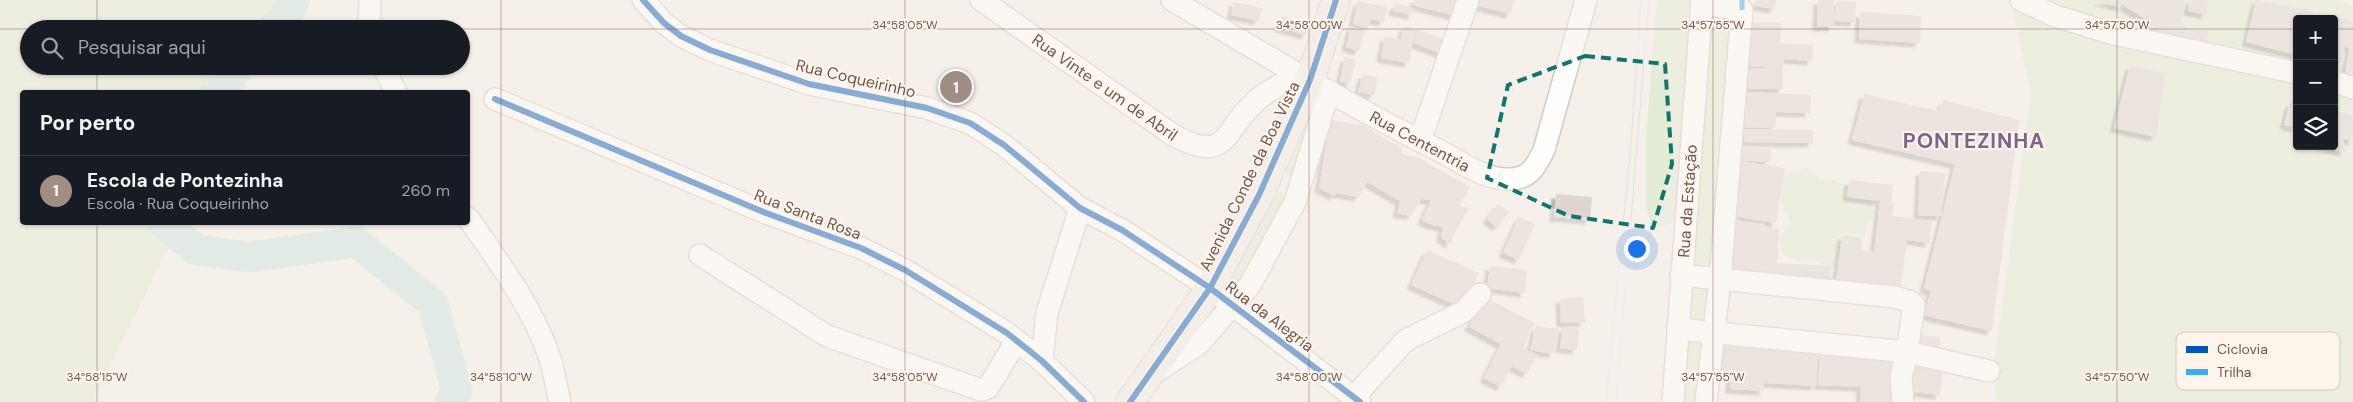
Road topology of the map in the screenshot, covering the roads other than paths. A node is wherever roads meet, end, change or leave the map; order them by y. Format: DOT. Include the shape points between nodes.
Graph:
graph roads {
  1 [pos="370,0"];
  2 [pos="643,0"];
  3 [pos="980,0"];
  4 [pos="1172,0"];
  5 [pos="1336,0"];
  6 [pos="1468,0"];
  7 [pos="1586,0"];
  8 [pos="2021,0"];
  9 [pos="1702,2"];
  10 [pos="370,20"];
  11 [pos="2293,71"];
  12 [pos="388,75"];
  13 [pos="1314,82"];
  14 [pos="2338,83"];
  15 [pos="2353,88"];
  16 [pos="395,90"];
  17 [pos="495,99"];
  18 [pos="1420,141"];
  19 [pos="1268,175"];
  20 [pos="1299,190"];
  21 [pos="1080,208"];
  22 [pos="470,221"];
  23 [pos="700,255"];
  24 [pos="1681,275"];
  25 [pos="1720,279"];
  26 [pos="1210,288"];
  27 [pos="1480,294"];
  28 [pos="1233,306"];
  29 [pos="1678,329"];
  30 [pos="1712,333"];
  31 [pos="1016,341"];
  32 [pos="1907,352"];
  33 [pos="1042,361"];
  34 [pos="1990,371"];
  35 [pos="1146,379"];
  36 [pos="1357,400"];
  37 [pos="560,402"];
  38 [pos="1084,402"];
  39 [pos="1130,402"];
  40 [pos="1672,402"];
  41 [pos="1706,402"];
  42 [pos="1903,402"];
  1 -- 10 [label="street"];
  2 -- 21 [label="street, Rua Coqueirinho" via="681,36 710,50 809,84 927,108 970,124 1004,145"];
  3 -- 13 [label="street, Rua Vinte e um de Abril" via="1173,135 1201,148 1216,146 1229,136 1254,102 1281,84"];
  4 -- 13 [label="street, Rua Cententria"];
  5 -- 13 [label="main road, Avenida Conde da Boa Vista"];
  6 -- 18 [label="street"];
  7 -- 18 [label="street, Rua Cententria" via="1544,150 1534,169 1525,177 1509,180 1490,177"];
  8 -- 11 [label="street" via="2055,16 2114,34"];
  9 -- 24 [label="street, Rua da Estação"];
  9 -- 25 [label="street" via="1742,10"];
  12 -- 16 [label="street"];
  13 -- 18 [label="street, Rua Cententria"];
  13 -- 19 [label="main road, Avenida Conde da Boa Vista"];
  13 -- 20 [label="street"];
  14 -- 15 [label="street"];
  17 -- 31 [label="street, Rua Santa Rosa" via="861,248 948,295"];
  19 -- 20 [label="street"];
  19 -- 26 [label="main road, Avenida Conde da Boa Vista"];
  20 -- 28 [label="street" via="1250,285"];
  21 -- 26 [label="street, Rua Coqueirinho" via="1122,230"];
  21 -- 33 [label="street" via="1047,313"];
  22 -- 37 [label="street" via="534,324 548,353"];
  23 -- 31 [label="street" via="827,336 981,390 988,388"];
  24 -- 25 [label="street"];
  24 -- 29 [label="street, Rua da Estação"];
  25 -- 30 [label="street"];
  25 -- 32 [label="street" via="1905,299 1914,305"];
  26 -- 28 [label="street, Rua da Alegria"];
  26 -- 35 [label="main road, Avenida Conde da Boa Vista"];
  27 -- 36 [label="street" via="1463,312 1406,340"];
  28 -- 35 [label="street" via="1199,344"];
  28 -- 36 [label="street, Rua da Alegria"];
  29 -- 30 [label="street"];
  29 -- 40 [label="street, Rua da Estação"];
  30 -- 32 [label="street"];
  30 -- 41 [label="street"];
  31 -- 33 [label="street, Rua Santa Rosa"];
  32 -- 34 [label="street"];
  32 -- 42 [label="street" via="1901,378"];
  33 -- 38 [label="street, Rua Santa Rosa"];
  35 -- 39 [label="main road, Avenida Conde da Boa Vista"];
}
